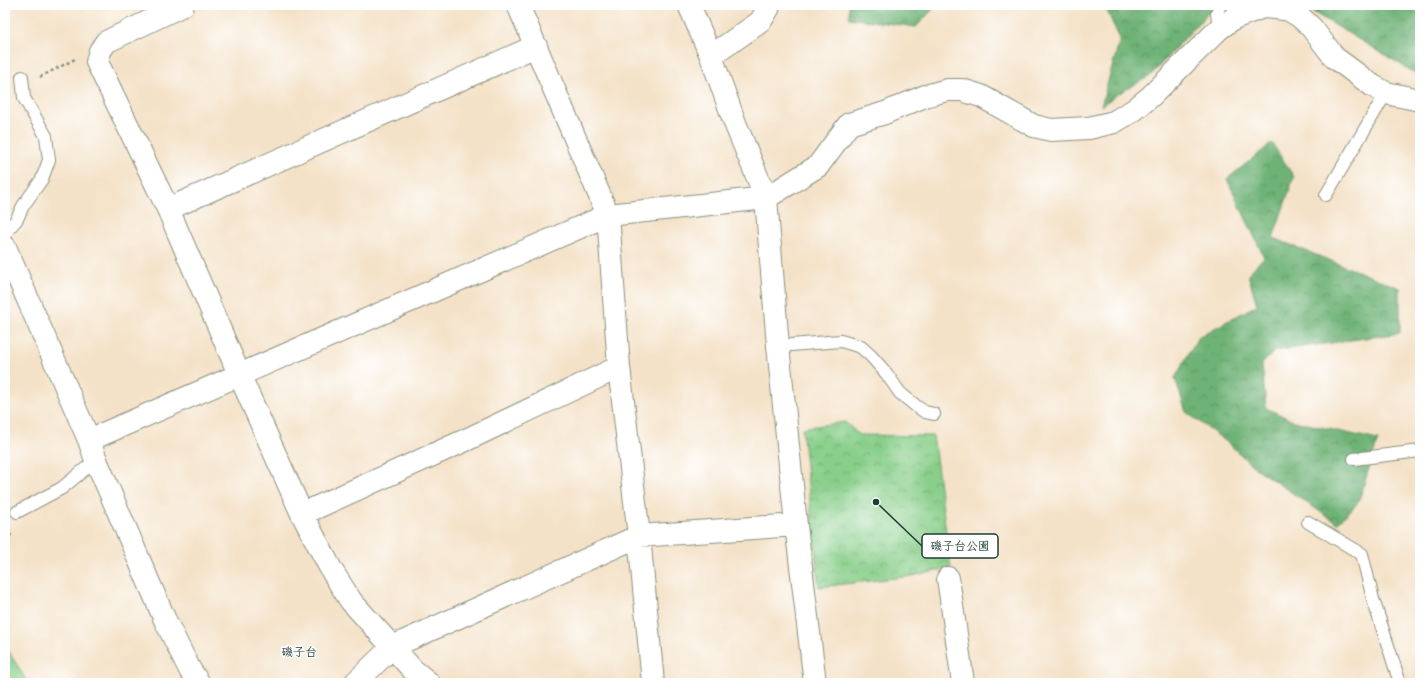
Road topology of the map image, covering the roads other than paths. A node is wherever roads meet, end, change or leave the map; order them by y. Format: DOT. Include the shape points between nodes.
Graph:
graph roads {
  1 [pos="183,5"];
  2 [pos="518,5"];
  3 [pos="689,5"];
  4 [pos="769,5"];
  5 [pos="1220,5"];
  6 [pos="1219,29"];
  7 [pos="536,46"];
  8 [pos="711,56"];
  9 [pos="22,77"];
  10 [pos="1386,93"];
  11 [pos="1420,100"];
  12 [pos="1326,195"];
  13 [pos="766,198"];
  14 [pos="168,209"];
  15 [pos="608,215"];
  16 [pos="5,245"];
  17 [pos="778,346"];
  18 [pos="619,367"];
  19 [pos="239,374"];
  20 [pos="934,414"];
  21 [pos="93,450"];
  22 [pos="1420,451"];
  23 [pos="1354,459"];
  24 [pos="17,512"];
  25 [pos="302,514"];
  26 [pos="1308,522"];
  27 [pos="796,525"];
  28 [pos="639,536"];
  29 [pos="948,578"];
  30 [pos="392,647"];
  31 [pos="199,683"];
  32 [pos="355,683"];
  33 [pos="429,683"];
  34 [pos="653,683"];
  35 [pos="815,683"];
  36 [pos="963,683"];
  37 [pos="1400,683"];
  1 -- 14 [label="street" via="106,42 97,62"];
  2 -- 7 [label="street"];
  3 -- 8 [label="street"];
  4 -- 8 [label="street" via="760,22"];
  5 -- 6 [label="lane"];
  6 -- 10 [label="street" via="1234,18 1263,7 1289,10 1311,27 1335,58 1372,86"];
  6 -- 13 [label="street" via="1150,97 1114,122 1089,128 1051,130 1034,126 981,96 962,90 947,90 849,124 818,166"];
  7 -- 14 [label="street"];
  7 -- 15 [label="street"];
  8 -- 13 [label="street"];
  9 -- 16 [label="lane" via="24,98 46,136 49,160 42,179 23,206"];
  10 -- 11 [label="street"];
  10 -- 12 [label="lane"];
  13 -- 15 [label="street"];
  13 -- 17 [label="street"];
  14 -- 19 [label="street"];
  15 -- 18 [label="street"];
  15 -- 19 [label="street"];
  16 -- 21 [label="street"];
  17 -- 20 [label="lane" via="841,341 861,347 900,393 925,412"];
  17 -- 27 [label="street"];
  18 -- 25 [label="street"];
  18 -- 28 [label="street"];
  19 -- 21 [label="street"];
  19 -- 25 [label="street"];
  21 -- 24 [label="lane" via="62,488"];
  21 -- 31 [label="street" via="165,620"];
  22 -- 23 [label="lane"];
  25 -- 30 [label="street" via="351,601"];
  26 -- 37 [label="lane" via="1362,554"];
  27 -- 28 [label="street"];
  27 -- 35 [label="street"];
  28 -- 30 [label="street"];
  28 -- 34 [label="street"];
  29 -- 36 [label="street"];
  30 -- 32 [label="street"];
  30 -- 33 [label="street"];
}
